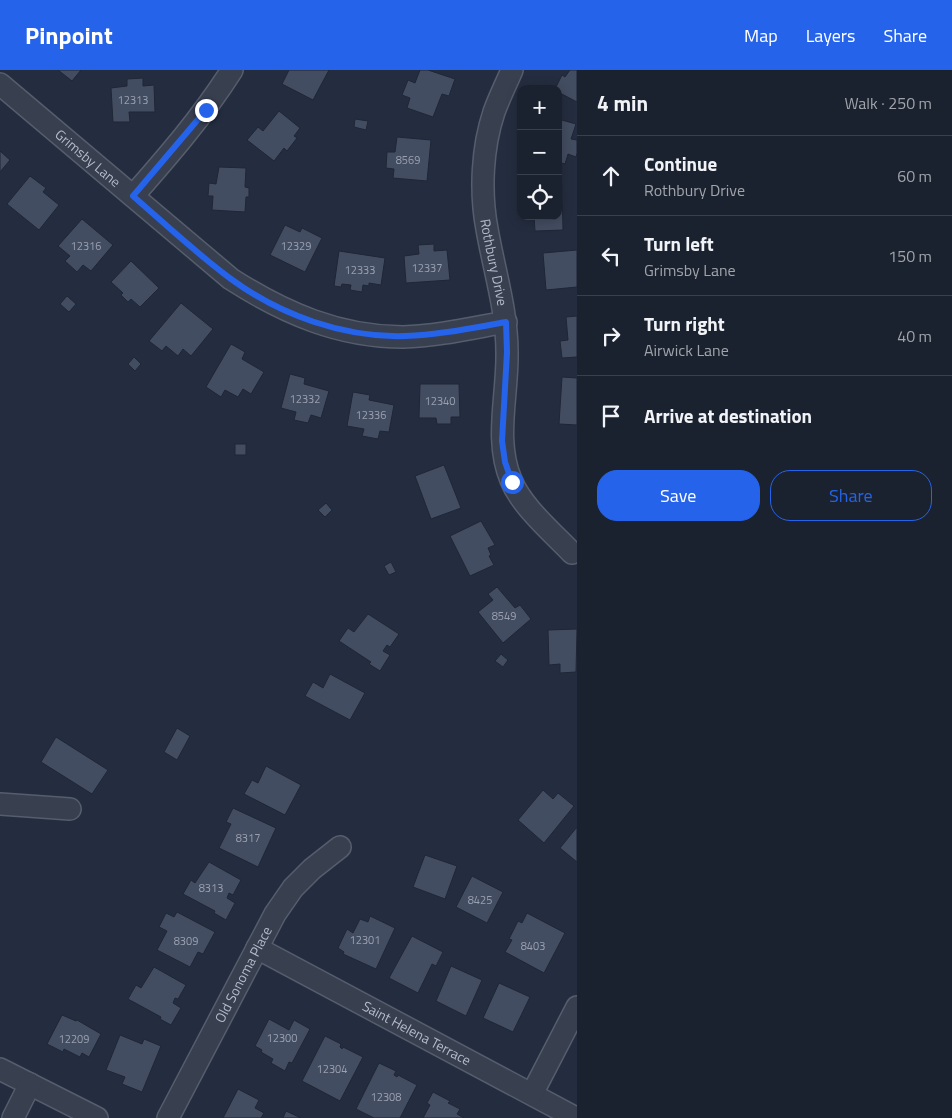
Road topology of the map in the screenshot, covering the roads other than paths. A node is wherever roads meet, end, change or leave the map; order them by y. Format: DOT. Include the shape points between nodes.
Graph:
graph roads {
  1 [pos="232,70"];
  2 [pos="512,70"];
  3 [pos="0,84"];
  4 [pos="133,196"];
  5 [pos="506,322"];
  6 [pos="572,552"];
  7 [pos="0,804"];
  8 [pos="70,809"];
  9 [pos="340,847"];
  10 [pos="257,948"];
  11 [pos="577,1007"];
  12 [pos="0,1069"];
  13 [pos="30,1084"];
  14 [pos="532,1094"];
  15 [pos="13,1118"];
  16 [pos="98,1118"];
  17 [pos="168,1118"];
  18 [pos="576,1118"];
  1 -- 4 [label="street" via="200,118"];
  2 -- 5 [label="street, Rothbury Drive" via="494,111 485,158 483,192 486,226"];
  3 -- 4 [label="street, Grimsby Lane"];
  4 -- 5 [label="street, Grimsby Lane" via="231,279 294,315 362,333 402,337"];
  5 -- 6 [label="street, Rothbury Drive" via="502,441 505,462 522,500"];
  7 -- 8 [label="street"];
  9 -- 10 [label="street, Old Sonoma Place" via="293,888 274,914"];
  10 -- 14 [label="street, Saint Helena Terrace"];
  10 -- 17 [label="street, Old Sonoma Place"];
  11 -- 14 [label="street"];
  12 -- 13 [label="street"];
  13 -- 15 [label="street"];
  13 -- 16 [label="street"];
  14 -- 18 [label="street, Saint Helena Terrace"];
}
